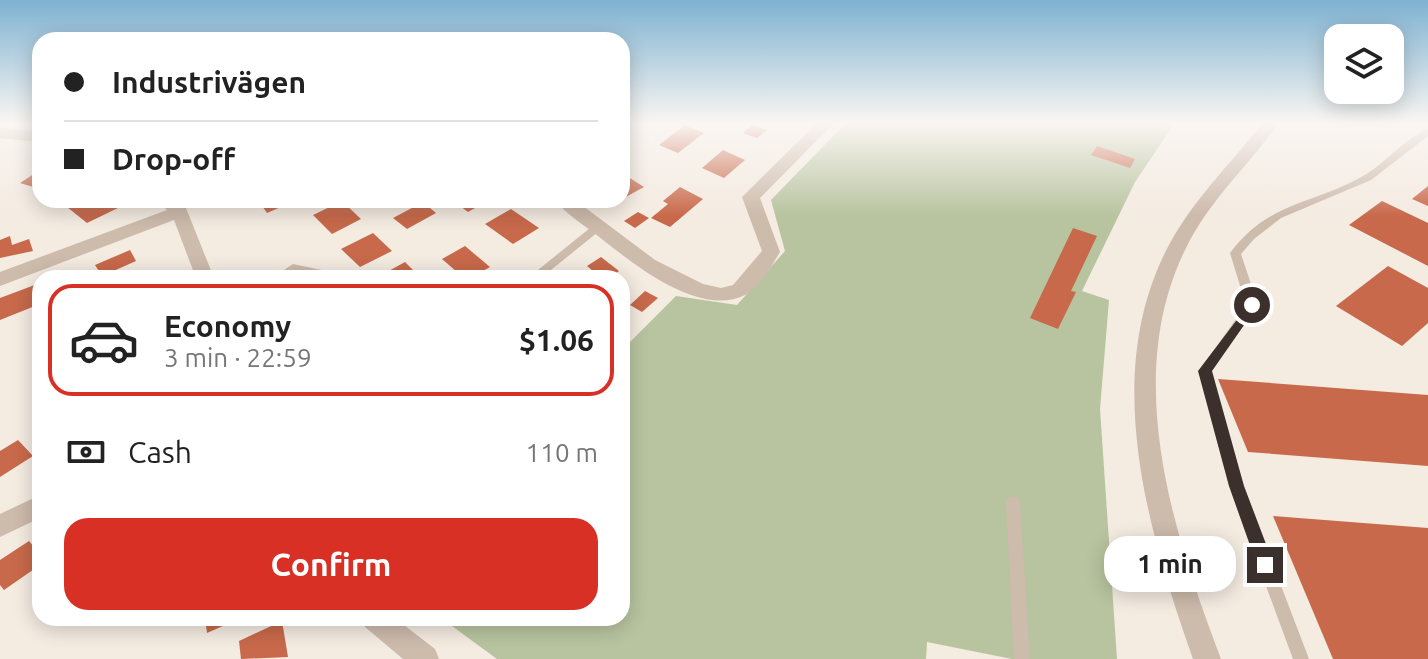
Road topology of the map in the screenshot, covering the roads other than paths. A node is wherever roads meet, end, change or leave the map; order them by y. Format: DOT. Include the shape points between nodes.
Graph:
graph roads {
  1 [pos="794,155"];
  2 [pos="1246,155"];
  3 [pos="1396,155"];
  4 [pos="168,208"];
  5 [pos="174,208"];
  6 [pos="575,208"];
  7 [pos="599,226"];
  8 [pos="201,270"];
  9 [pos="544,270"];
  10 [pos="0,279"];
  11 [pos="1013,502"];
  12 [pos="32,510"];
  13 [pos="0,526"];
  14 [pos="384,626"];
  15 [pos="425,659"];
  16 [pos="1022,659"];
  17 [pos="1207,659"];
  18 [pos="1301,659"];
  1 -- 7 [label="street" via="751,197 771,252 741,289 709,294 681,285"];
  2 -- 17 [label="street" via="1178,246 1154,300 1144,370 1154,468 1178,584"];
  3 -- 18 [label="lane" via="1360,182 1294,205 1257,226 1235,253 1252,305 1205,371 1233,475"];
  4 -- 10 [label="street"];
  5 -- 8 [label="street"];
  6 -- 7 [label="street"];
  7 -- 9 [label="lane"];
  11 -- 16 [label="lane"];
  12 -- 13 [label="street"];
  14 -- 15 [label="street"];
}
